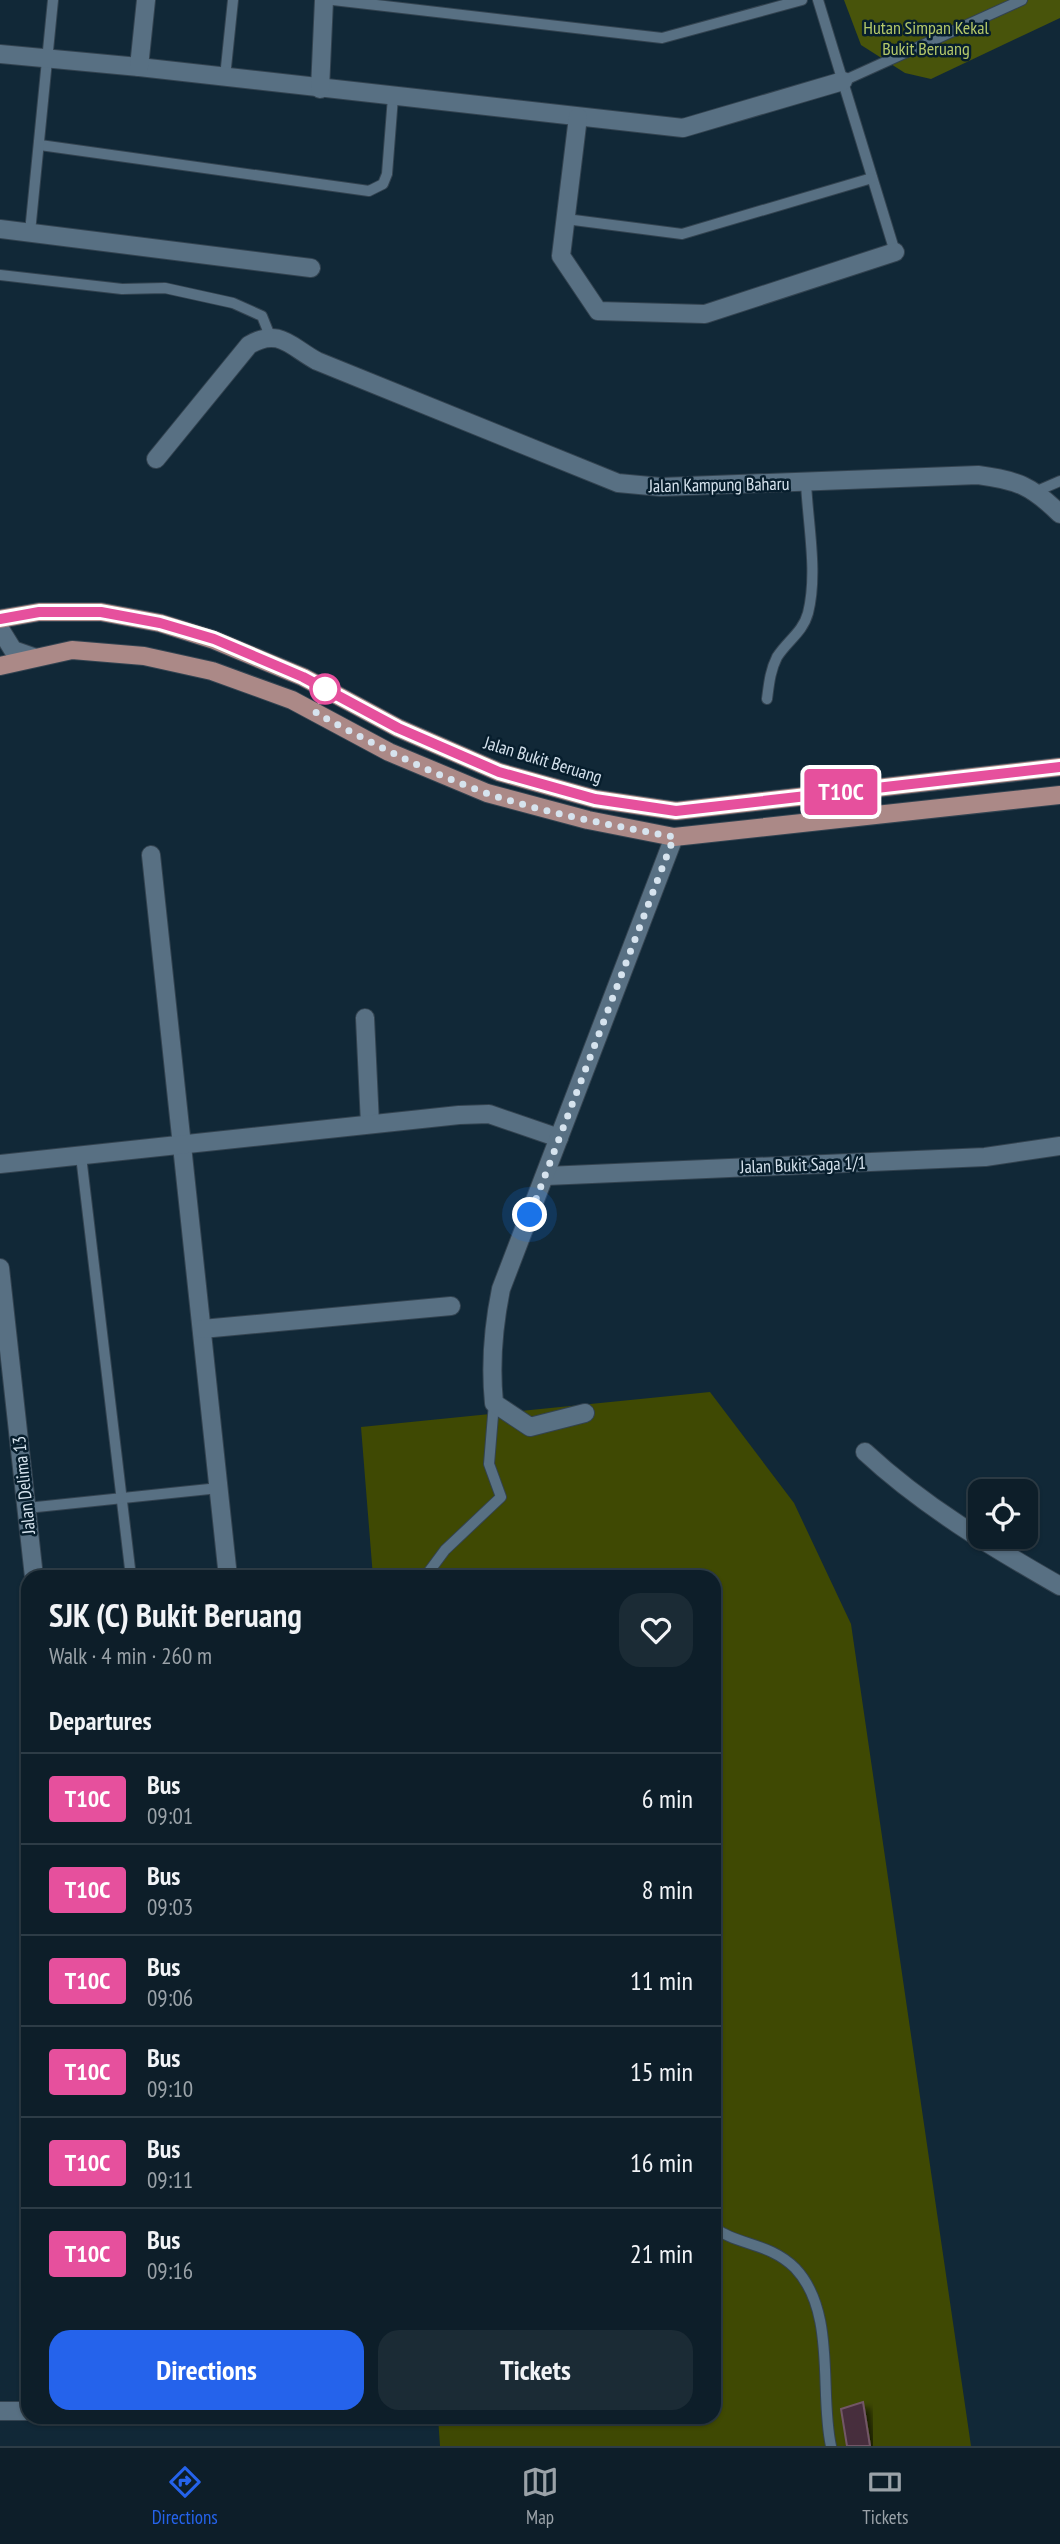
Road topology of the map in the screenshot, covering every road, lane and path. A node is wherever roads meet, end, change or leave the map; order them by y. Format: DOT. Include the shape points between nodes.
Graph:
graph roads {
  1 [pos="53,0"];
  2 [pos="146,0"];
  3 [pos="233,0"];
  4 [pos="324,0"];
  5 [pos="333,0"];
  6 [pos="802,0"];
  7 [pos="818,0"];
  8 [pos="1022,0"];
  9 [pos="0,54"];
  10 [pos="49,59"];
  11 [pos="139,67"];
  12 [pos="225,77"];
  13 [pos="843,81"];
  14 [pos="320,89"];
  15 [pos="393,97"];
  16 [pos="578,117"];
  17 [pos="40,145"];
  18 [pos="872,178"];
  19 [pos="566,219"];
  20 [pos="0,229"];
  21 [pos="30,232"];
  22 [pos="895,252"];
  23 [pos="312,268"];
  24 [pos="0,275"];
  25 [pos="270,336"];
  26 [pos="156,459"];
  27 [pos="1060,481"];
  28 [pos="806,484"];
  29 [pos="1037,491"];
  30 [pos="1060,514"];
  31 [pos="0,619"];
  32 [pos="0,629"];
  33 [pos="33,657"];
  34 [pos="0,666"];
  35 [pos="767,699"];
  36 [pos="1060,767"];
  37 [pos="1060,795"];
  38 [pos="674,837"];
  39 [pos="151,855"];
  40 [pos="365,1018"];
  41 [pos="369,1124"];
  42 [pos="559,1138"];
  43 [pos="182,1145"];
  44 [pos="1060,1146"];
  45 [pos="81,1156"];
  46 [pos="0,1164"];
  47 [pos="546,1176"];
  48 [pos="0,1268"];
  49 [pos="451,1306"];
  50 [pos="202,1329"];
  51 [pos="494,1403"];
  52 [pos="586,1413"];
  53 [pos="865,1452"];
  54 [pos="219,1488"];
  55 [pos="121,1498"];
  56 [pos="27,1508"];
  57 [pos="33,1570"];
  58 [pos="130,1570"];
  59 [pos="227,1570"];
  60 [pos="430,1570"];
  61 [pos="1060,1586"];
  62 [pos="721,2232"];
  63 [pos="0,2411"];
  64 [pos="21,2411"];
  65 [pos="831,2446"];
  1 -- 10 [label="lane"];
  2 -- 11 [label="street"];
  3 -- 12 [label="lane"];
  4 -- 14 [label="street"];
  5 -- 6 [label="lane" via="662,38"];
  7 -- 13 [label="lane"];
  8 -- 13 [label="lane"];
  9 -- 10 [label="street"];
  10 -- 11 [label="street"];
  10 -- 17 [label="lane"];
  11 -- 12 [label="street"];
  12 -- 14 [label="street"];
  13 -- 16 [label="street" via="683,128"];
  13 -- 18 [label="lane"];
  14 -- 15 [label="street"];
  15 -- 16 [label="street"];
  15 -- 17 [label="lane" via="387,174 383,184 369,191"];
  16 -- 19 [label="street"];
  17 -- 21 [label="lane"];
  18 -- 19 [label="lane" via="682,234"];
  18 -- 22 [label="lane"];
  19 -- 22 [label="street" via="561,256 598,311 705,314"];
  20 -- 21 [label="street"];
  21 -- 23 [label="street"];
  24 -- 25 [label="lane" via="122,289 165,288 233,303 262,316"];
  25 -- 26 [label="street" via="249,345"];
  25 -- 28 [label="street, Jalan Kampung Baharu" via="317,361 618,482 660,487"];
  27 -- 29 [label="lane"];
  28 -- 29 [label="street, Jalan Kampung Baharu" via="978,475 1019,482"];
  28 -- 35 [label="lane" via="812,591 808,616 778,657 769,677"];
  29 -- 30 [label="street, Jalan Kampung Baharu"];
  31 -- 36 [label="main road, Jalan Bukit Beruang" via="39,612 101,612 160,623 214,639 303,677 398,728 499,772 595,799 676,811"];
  32 -- 33 [label="street" via="13,650"];
  33 -- 34 [label="main road"];
  33 -- 38 [label="main road" via="72,650 212,671 292,700 389,752 486,793"];
  37 -- 38 [label="main road"];
  38 -- 42 [label="street"];
  39 -- 43 [label="street"];
  40 -- 41 [label="street"];
  41 -- 42 [label="street" via="489,1114"];
  41 -- 43 [label="street"];
  42 -- 47 [label="street"];
  43 -- 45 [label="street"];
  43 -- 50 [label="street"];
  44 -- 47 [label="street, Jalan Bukit Saga 1/1" via="985,1157"];
  45 -- 46 [label="street"];
  45 -- 55 [label="lane"];
  47 -- 51 [label="street" via="501,1289 492,1329"];
  48 -- 56 [label="street, Jalan Delima 13"];
  49 -- 50 [label="street"];
  50 -- 54 [label="street"];
  51 -- 52 [label="street" via="530,1427"];
  51 -- 60 [label="lane" via="489,1464 501,1497"];
  53 -- 61 [label="street" via="988,1546"];
  54 -- 55 [label="lane"];
  54 -- 59 [label="street"];
  55 -- 56 [label="lane"];
  55 -- 58 [label="lane"];
  56 -- 57 [label="street, Jalan Delima 13"];
  62 -- 65 [label="lane" via="766,2247 796,2269 814,2302 825,2358"];
  63 -- 64 [label="street"];
}
